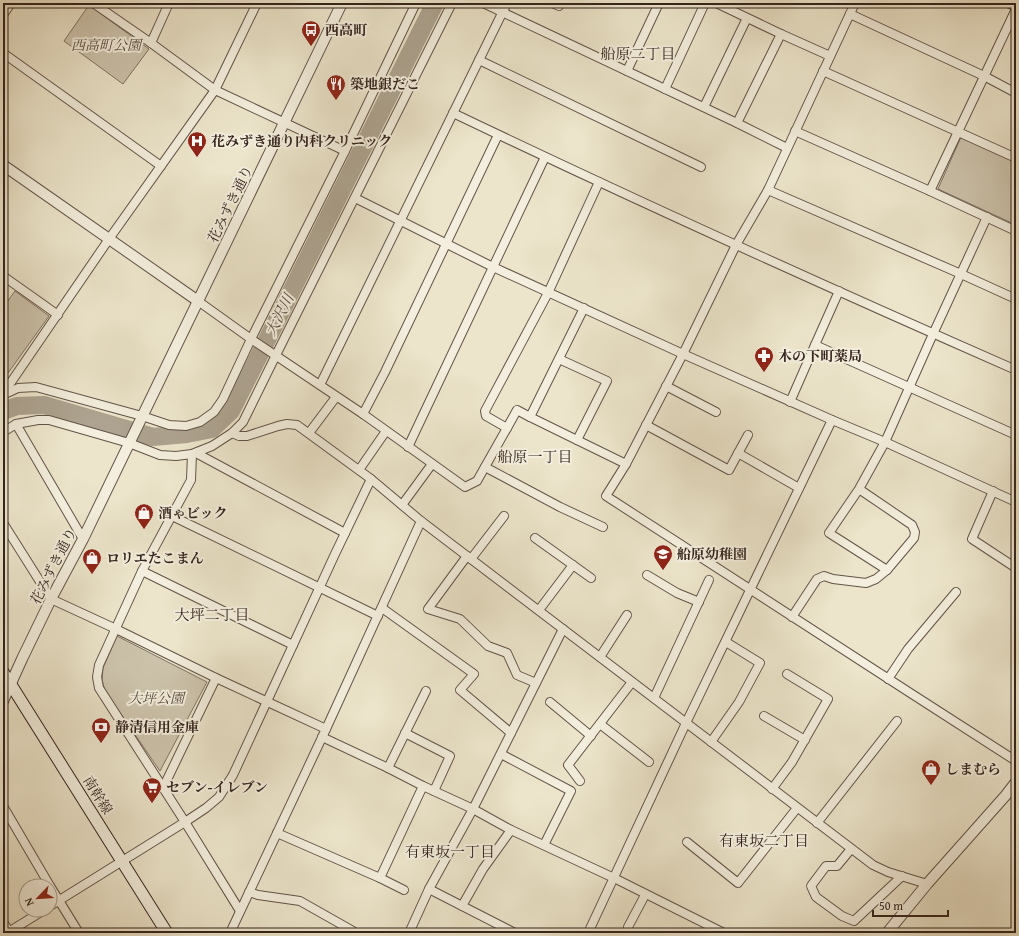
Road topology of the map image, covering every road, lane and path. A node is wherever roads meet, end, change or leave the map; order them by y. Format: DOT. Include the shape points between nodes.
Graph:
graph roads {
  1 [pos="11,3"];
  2 [pos="93,3"];
  3 [pos="169,3"];
  4 [pos="257,3"];
  5 [pos="342,3"];
  6 [pos="416,3"];
  7 [pos="452,3"];
  8 [pos="483,3"];
  9 [pos="507,3"];
  10 [pos="552,3"];
  11 [pos="560,3"];
  12 [pos="659,3"];
  13 [pos="705,3"];
  14 [pos="716,3"];
  15 [pos="855,3"];
  16 [pos="1008,3"];
  17 [pos="1016,8"];
  18 [pos="502,12"];
  19 [pos="850,14"];
  20 [pos="3,15"];
  21 [pos="747,18"];
  22 [pos="781,34"];
  23 [pos="152,43"];
  24 [pos="3,52"];
  25 [pos="830,56"];
  26 [pos="479,60"];
  27 [pos="626,71"];
  28 [pos="823,71"];
  29 [pos="984,76"];
  30 [pos="665,89"];
  31 [pos="215,90"];
  32 [pos="1016,93"];
  33 [pos="704,108"];
  34 [pos="453,113"];
  35 [pos="284,122"];
  36 [pos="737,123"];
  37 [pos="795,131"];
  38 [pos="958,132"];
  39 [pos="498,135"];
  40 [pos="787,148"];
  41 [pos="345,151"];
  42 [pos="545,157"];
  43 [pos="1016,158"];
  44 [pos="3,165"];
  45 [pos="161,166"];
  46 [pos="701,168"];
  47 [pos="599,182"];
  48 [pos="768,190"];
  49 [pos="930,190"];
  50 [pos="355,198"];
  51 [pos="987,217"];
  52 [pos="400,221"];
  53 [pos="1016,231"];
  54 [pos="109,239"];
  55 [pos="447,244"];
  56 [pos="736,245"];
  57 [pos="493,267"];
  58 [pos="961,274"];
  59 [pos="3,276"];
  60 [pos="839,291"];
  61 [pos="548,292"];
  62 [pos="1016,299"];
  63 [pos="198,301"];
  64 [pos="584,308"];
  65 [pos="58,315"];
  66 [pos="933,334"];
  67 [pos="251,339"];
  68 [pos="815,345"];
  69 [pos="683,354"];
  70 [pos="276,355"];
  71 [pos="559,359"];
  72 [pos="1016,370"];
  73 [pos="320,385"];
  74 [pos="666,386"];
  75 [pos="909,388"];
  76 [pos="3,395"];
  77 [pos="336,396"];
  78 [pos="790,402"];
  79 [pos="716,412"];
  80 [pos="363,414"];
  81 [pos="142,416"];
  82 [pos="530,417"];
  83 [pos="832,420"];
  84 [pos="16,424"];
  85 [pos="646,425"];
  86 [pos="507,428"];
  87 [pos="386,431"];
  88 [pos="3,432"];
  89 [pos="232,433"];
  90 [pos="309,433"];
  91 [pos="748,436"];
  92 [pos="1016,436"];
  93 [pos="577,440"];
  94 [pos="885,442"];
  95 [pos="129,443"];
  96 [pos="408,447"];
  97 [pos="738,453"];
  98 [pos="194,454"];
  99 [pos="432,464"];
  100 [pos="626,464"];
  101 [pos="485,467"];
  102 [pos="359,470"];
  103 [pos="371,479"];
  104 [pos="800,488"];
  105 [pos="858,489"];
  106 [pos="993,491"];
  107 [pos="1016,502"];
  108 [pos="402,505"];
  109 [pos="172,516"];
  110 [pos="504,516"];
  111 [pos="422,521"];
  112 [pos="3,523"];
  113 [pos="603,527"];
  114 [pos="345,534"];
  115 [pos="535,538"];
  116 [pos="83,539"];
  117 [pos="469,558"];
  118 [pos="573,565"];
  119 [pos="1016,568"];
  120 [pos="887,570"];
  121 [pos="142,571"];
  122 [pos="648,574"];
  123 [pos="591,578"];
  124 [pos="709,580"];
  125 [pos="320,588"];
  126 [pos="750,590"];
  127 [pos="956,592"];
  128 [pos="51,599"];
  129 [pos="699,602"];
  130 [pos="382,608"];
  131 [pos="539,610"];
  132 [pos="627,615"];
  133 [pos="378,616"];
  134 [pos="792,617"];
  135 [pos="116,629"];
  136 [pos="563,629"];
  137 [pos="726,642"];
  138 [pos="294,645"];
  139 [pos="600,657"];
  140 [pos="3,672"];
  141 [pos="787,674"];
  142 [pos="216,678"];
  143 [pos="888,679"];
  144 [pos="632,682"];
  145 [pos="536,683"];
  146 [pos="11,685"];
  147 [pos="426,691"];
  148 [pos="654,698"];
  149 [pos="3,701"];
  150 [pos="267,702"];
  151 [pos="550,702"];
  152 [pos="764,716"];
  153 [pos="897,721"];
  154 [pos="686,723"];
  155 [pos="600,724"];
  156 [pos="326,729"];
  157 [pos="405,733"];
  158 [pos="511,733"];
  159 [pos="591,736"];
  160 [pos="322,737"];
  161 [pos="805,740"];
  162 [pos="711,742"];
  163 [pos="501,754"];
  164 [pos="1016,761"];
  165 [pos="649,762"];
  166 [pos="388,768"];
  167 [pos="580,781"];
  168 [pos="1016,782"];
  169 [pos="423,786"];
  170 [pos="163,788"];
  171 [pos="772,789"];
  172 [pos="434,791"];
  173 [pos="3,806"];
  174 [pos="797,808"];
  175 [pos="473,810"];
  176 [pos="184,822"];
  177 [pos="817,823"];
  178 [pos="511,830"];
  179 [pos="277,833"];
  180 [pos="687,842"];
  181 [pos="544,845"];
  182 [pos="851,849"];
  183 [pos="122,861"];
  184 [pos="902,876"];
  185 [pos="45,878"];
  186 [pos="380,878"];
  187 [pos="614,878"];
  188 [pos="927,884"];
  189 [pos="429,889"];
  190 [pos="404,890"];
  191 [pos="249,892"];
  192 [pos="645,895"];
  193 [pos="58,901"];
  194 [pos="462,906"];
  195 [pos="240,912"];
  196 [pos="31,918"];
  197 [pos="3,922"];
  198 [pos="628,927"];
  199 [pos="353,931"];
  200 [pos="9,932"];
  201 [pos="79,933"];
  202 [pos="167,933"];
  203 [pos="230,933"];
  204 [pos="408,933"];
  205 [pos="515,933"];
  206 [pos="588,933"];
  207 [pos="724,933"];
  208 [pos="886,933"];
  1 -- 20 [label="street"];
  2 -- 23 [label="street"];
  3 -- 23 [label="street"];
  4 -- 31 [label="street"];
  5 -- 35 [label="street, 花みずき通り"];
  6 -- 41 [label="street"];
  7 -- 50 [label="street"];
  8 -- 18 [label="street"];
  9 -- 18 [label="street"];
  10 -- 11 [label="street" via="559,6"];
  12 -- 27 [label="street"];
  13 -- 30 [label="street"];
  14 -- 21 [label="street"];
  15 -- 19 [label="street"];
  16 -- 17 [label="street"];
  17 -- 29 [label="street"];
  18 -- 26 [label="street"];
  18 -- 27 [label="street"];
  19 -- 25 [label="street"];
  19 -- 29 [label="street"];
  21 -- 22 [label="street"];
  21 -- 33 [label="street"];
  22 -- 25 [label="street"];
  22 -- 36 [label="street"];
  23 -- 31 [label="street"];
  24 -- 45 [label="street"];
  25 -- 28 [label="street"];
  26 -- 34 [label="street"];
  26 -- 46 [label="street"];
  27 -- 30 [label="street"];
  28 -- 37 [label="street"];
  28 -- 38 [label="street"];
  29 -- 32 [label="street"];
  29 -- 38 [label="street"];
  30 -- 33 [label="street"];
  31 -- 35 [label="street"];
  31 -- 45 [label="street"];
  33 -- 36 [label="street"];
  34 -- 39 [label="street"];
  34 -- 52 [label="street"];
  35 -- 41 [label="street"];
  35 -- 63 [label="street, 花みずき通り"];
  36 -- 40 [label="street"];
  37 -- 40 [label="street"];
  37 -- 49 [label="street"];
  38 -- 43 [label="street"];
  38 -- 49 [label="street"];
  39 -- 42 [label="street"];
  39 -- 55 [label="street"];
  40 -- 48 [label="street"];
  41 -- 67 [label="street"];
  42 -- 47 [label="street"];
  42 -- 57 [label="street"];
  44 -- 54 [label="street"];
  45 -- 54 [label="street"];
  47 -- 56 [label="street"];
  47 -- 61 [label="street"];
  48 -- 56 [label="street"];
  48 -- 58 [label="street"];
  49 -- 51 [label="street"];
  50 -- 52 [label="street"];
  50 -- 70 [label="street"];
  51 -- 53 [label="street"];
  51 -- 58 [label="street"];
  52 -- 55 [label="street"];
  52 -- 73 [label="street"];
  54 -- 63 [label="street"];
  54 -- 65 [label="street"];
  55 -- 57 [label="street"];
  55 -- 80 [label="street" via="386,372"];
  56 -- 60 [label="street"];
  56 -- 69 [label="street"];
  57 -- 61 [label="street"];
  57 -- 96 [label="street"];
  58 -- 62 [label="street"];
  58 -- 66 [label="street"];
  59 -- 65 [label="street"];
  60 -- 66 [label="street"];
  60 -- 68 [label="street"];
  61 -- 64 [label="street"];
  61 -- 86 [label="street" via="485,411 486,416"];
  63 -- 67 [label="street"];
  63 -- 81 [label="street, 花みずき通り"];
  64 -- 69 [label="street"];
  64 -- 71 [label="street"];
  65 -- 76 [label="street"];
  66 -- 72 [label="street"];
  66 -- 75 [label="street"];
  67 -- 70 [label="street"];
  67 -- 81 [label="street" via="223,399 214,412 200,422 186,426 169,425"];
  68 -- 75 [label="street"];
  68 -- 78 [label="street"];
  69 -- 74 [label="street"];
  69 -- 78 [label="street"];
  70 -- 73 [label="street"];
  70 -- 89 [label="street" via="243,422"];
  71 -- 82 [label="street"];
  71 -- 93 [label="street" via="607,381"];
  73 -- 77 [label="street"];
  74 -- 79 [label="street"];
  74 -- 85 [label="street"];
  75 -- 92 [label="street"];
  75 -- 94 [label="street"];
  76 -- 81 [label="street" via="18,388 36,387"];
  77 -- 80 [label="street"];
  77 -- 90 [label="street"];
  78 -- 83 [label="street"];
  80 -- 87 [label="street"];
  81 -- 95 [label="street, 花みずき通り"];
  82 -- 86 [label="street" via="517,410"];
  82 -- 93 [label="street"];
  83 -- 94 [label="street"];
  83 -- 104 [label="street"];
  84 -- 88 [label="street"];
  84 -- 95 [label="street" via="48,420"];
  84 -- 116 [label="street"];
  85 -- 97 [label="street" via="729,470"];
  85 -- 100 [label="street"];
  86 -- 101 [label="street"];
  87 -- 96 [label="street"];
  87 -- 102 [label="street"];
  89 -- 90 [label="street" via="247,436 287,424 297,425"];
  89 -- 98 [label="street"];
  90 -- 102 [label="street"];
  91 -- 97 [label="street"];
  93 -- 100 [label="street"];
  94 -- 105 [label="street"];
  94 -- 106 [label="street"];
  95 -- 98 [label="street" via="160,455"];
  95 -- 116 [label="street, 花みずき通り"];
  96 -- 99 [label="street"];
  97 -- 104 [label="street"];
  98 -- 109 [label="street" via="191,480"];
  98 -- 114 [label="street"];
  99 -- 101 [label="street" via="465,487 477,481"];
  99 -- 108 [label="street"];
  100 -- 126 [label="street" via="606,496"];
  101 -- 113 [label="street"];
  102 -- 103 [label="street"];
  103 -- 108 [label="street"];
  103 -- 114 [label="street"];
  104 -- 126 [label="street"];
  105 -- 120 [label="street" via="912,525 915,532 914,538"];
  105 -- 120 [label="street" via="829,533"];
  106 -- 107 [label="street"];
  106 -- 119 [label="street" via="972,539"];
  108 -- 111 [label="street"];
  109 -- 121 [label="street"];
  109 -- 125 [label="street"];
  110 -- 117 [label="street"];
  111 -- 117 [label="street"];
  111 -- 130 [label="street"];
  112 -- 128 [label="street"];
  114 -- 125 [label="street"];
  115 -- 118 [label="street"];
  116 -- 128 [label="street, 花みずき通り"];
  117 -- 131 [label="street"];
  117 -- 145 [label="street" via="428,608 460,619 488,646 507,653 517,675"];
  118 -- 123 [label="street"];
  118 -- 131 [label="street"];
  120 -- 134 [label="street" via="866,583 824,576 817,579"];
  121 -- 135 [label="street"];
  121 -- 138 [label="street"];
  122 -- 129 [label="street" via="677,593"];
  124 -- 129 [label="street"];
  125 -- 133 [label="street"];
  125 -- 138 [label="street"];
  126 -- 134 [label="street"];
  126 -- 137 [label="street"];
  127 -- 143 [label="street" via="908,649"];
  128 -- 135 [label="street"];
  128 -- 146 [label="street, 花みずき通り"];
  129 -- 148 [label="street"];
  130 -- 133 [label="street"];
  130 -- 158 [label="street" via="474,674 460,690"];
  131 -- 136 [label="street"];
  132 -- 139 [label="street"];
  133 -- 156 [label="street"];
  134 -- 143 [label="street"];
  135 -- 142 [label="street"];
  135 -- 170 [label="street" via="99,665 99,688"];
  136 -- 139 [label="street"];
  136 -- 145 [label="street"];
  137 -- 154 [label="street"];
  137 -- 162 [label="street" via="760,663 739,702"];
  138 -- 150 [label="street"];
  139 -- 144 [label="street"];
  140 -- 146 [label="main road, 南幹線"];
  141 -- 161 [label="street" via="828,699"];
  142 -- 150 [label="street"];
  142 -- 170 [label="street"];
  143 -- 164 [label="street"];
  144 -- 148 [label="street"];
  144 -- 155 [label="street"];
  145 -- 158 [label="street"];
  146 -- 149 [label="street, 花みずき通り"];
  146 -- 183 [label="main road, 南幹線"];
  147 -- 157 [label="street"];
  148 -- 154 [label="street"];
  150 -- 156 [label="street"];
  150 -- 176 [label="street" via="226,788 206,808"];
  151 -- 159 [label="street"];
  152 -- 161 [label="street"];
  153 -- 177 [label="street"];
  154 -- 162 [label="street"];
  154 -- 187 [label="street"];
  155 -- 159 [label="street"];
  155 -- 165 [label="street"];
  156 -- 160 [label="street"];
  157 -- 166 [label="street"];
  157 -- 172 [label="street" via="450,756"];
  158 -- 163 [label="street"];
  159 -- 167 [label="street" via="568,765"];
  160 -- 166 [label="street"];
  160 -- 179 [label="street"];
  161 -- 171 [label="street"];
  162 -- 171 [label="street"];
  163 -- 175 [label="street"];
  163 -- 181 [label="street" via="570,791"];
  166 -- 169 [label="street"];
  168 -- 188 [label="street"];
  169 -- 172 [label="street"];
  169 -- 186 [label="street"];
  170 -- 176 [label="street"];
  171 -- 174 [label="street"];
  172 -- 175 [label="street"];
  173 -- 185 [label="street"];
  174 -- 177 [label="street"];
  174 -- 180 [label="street" via="738,883"];
  175 -- 178 [label="street"];
  175 -- 189 [label="street"];
  176 -- 183 [label="street"];
  176 -- 195 [label="street"];
  177 -- 182 [label="street"];
  178 -- 181 [label="street"];
  178 -- 194 [label="street" via="483,869"];
  179 -- 186 [label="street"];
  179 -- 191 [label="street"];
  181 -- 187 [label="street"];
  182 -- 184 [label="street" via="873,865"];
  182 -- 184 [label="street" via="837,866 826,866 811,886 816,897 842,916 854,921"];
  183 -- 193 [label="street"];
  183 -- 202 [label="main road, 南幹線"];
  184 -- 188 [label="street"];
  186 -- 190 [label="street"];
  187 -- 192 [label="street"];
  187 -- 206 [label="street"];
  188 -- 208 [label="street"];
  189 -- 194 [label="street"];
  189 -- 204 [label="street"];
  191 -- 195 [label="street"];
  191 -- 199 [label="street" via="300,901"];
  192 -- 198 [label="street"];
  192 -- 207 [label="street"];
  193 -- 201 [label="street"];
  194 -- 205 [label="street"];
  195 -- 203 [label="street"];
  196 -- 200 [label="street"];
  197 -- 200 [label="street"];
}
